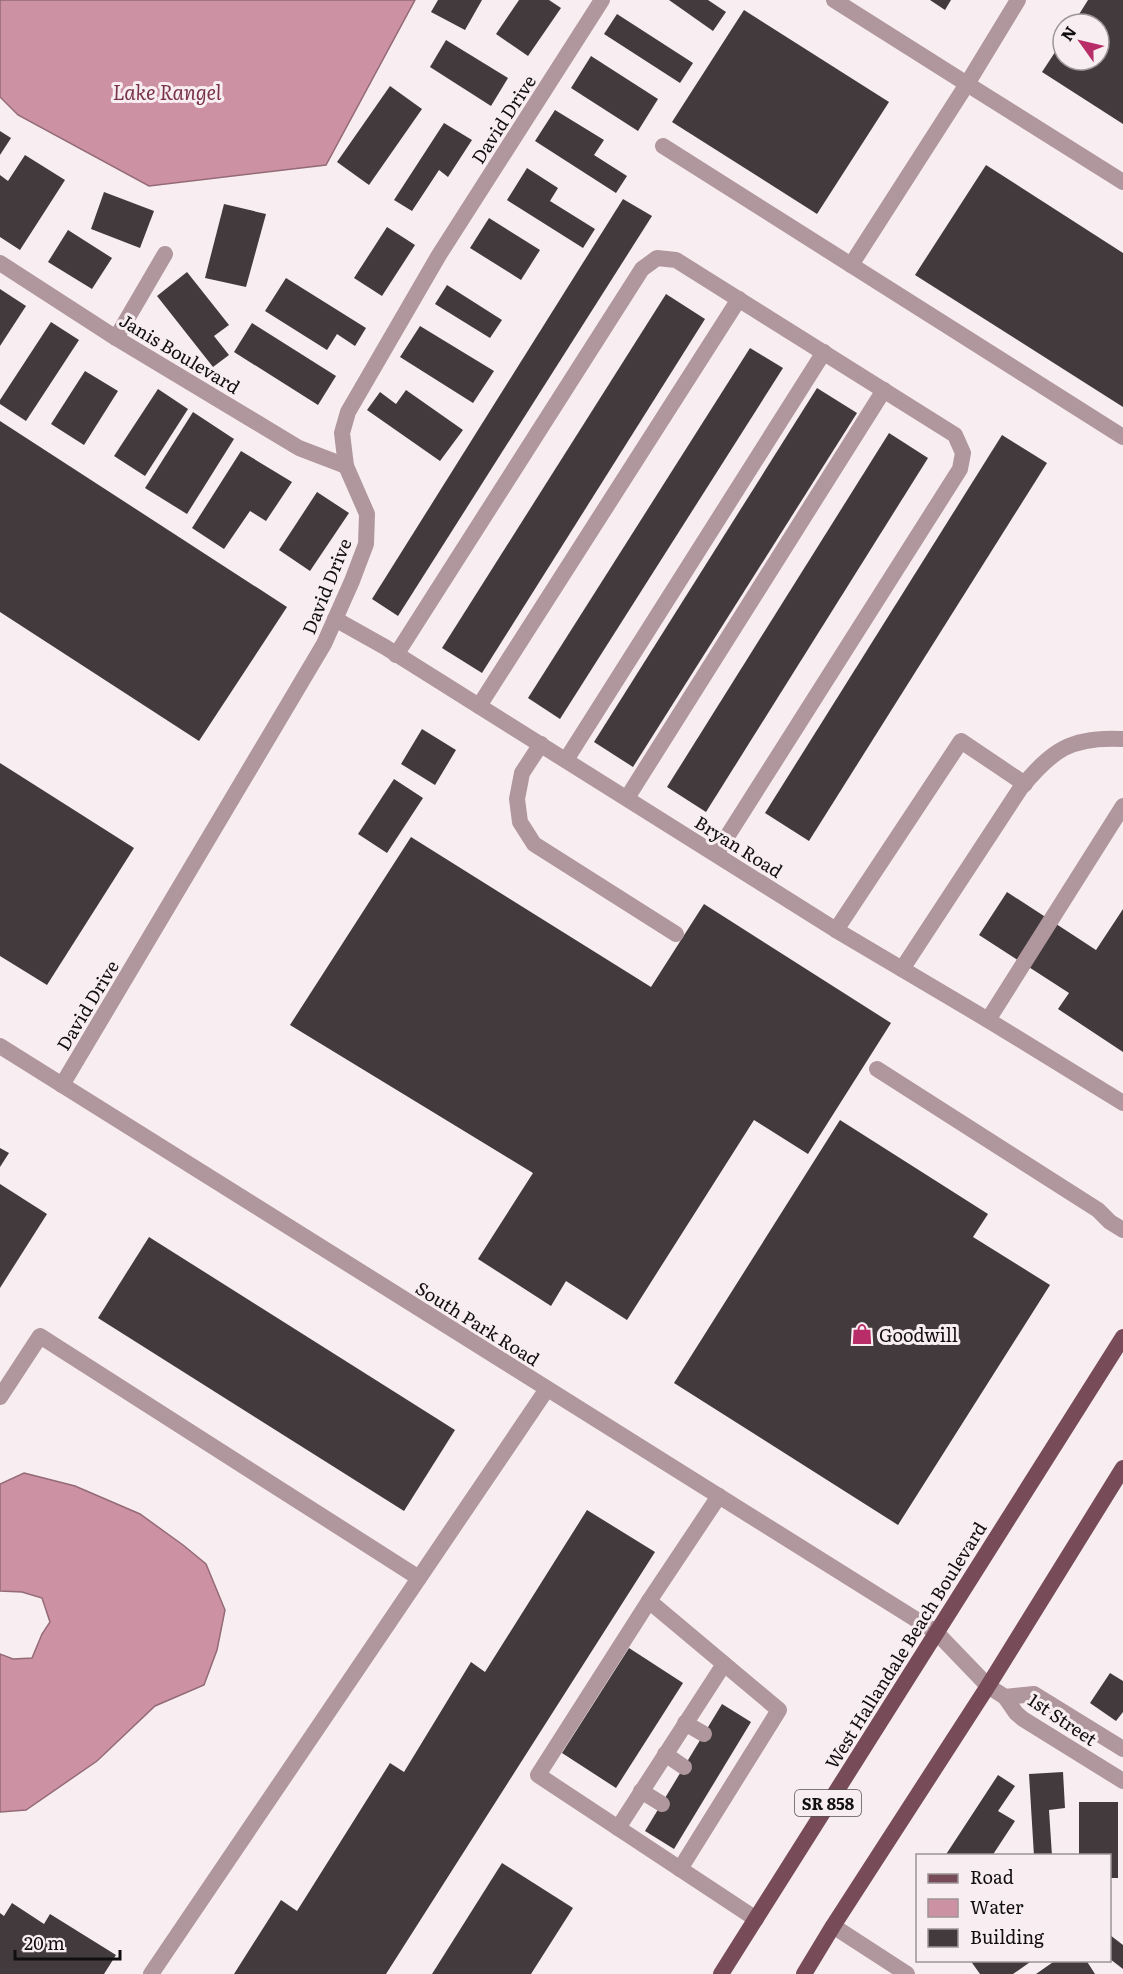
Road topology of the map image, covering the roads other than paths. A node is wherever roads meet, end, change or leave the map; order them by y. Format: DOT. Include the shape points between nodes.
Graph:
graph roads {
  1 [pos="602,0"];
  2 [pos="834,0"];
  3 [pos="1018,0"];
  4 [pos="967,84"];
  5 [pos="663,146"];
  6 [pos="1123,182"];
  7 [pos="165,254"];
  8 [pos="0,263"];
  9 [pos="851,265"];
  10 [pos="739,299"];
  11 [pos="116,338"];
  12 [pos="824,352"];
  13 [pos="884,390"];
  14 [pos="1123,437"];
  15 [pos="346,466"];
  16 [pos="335,619"];
  17 [pos="396,655"];
  18 [pos="479,706"];
  19 [pos="1123,739"];
  20 [pos="541,744"];
  21 [pos="566,760"];
  22 [pos="1025,784"];
  23 [pos="627,798"];
  24 [pos="1123,806"];
  25 [pos="716,854"];
  26 [pos="836,930"];
  27 [pos="676,934"];
  28 [pos="902,969"];
  29 [pos="988,1020"];
  30 [pos="0,1046"];
  31 [pos="877,1069"];
  32 [pos="62,1085"];
  33 [pos="1123,1103"];
  34 [pos="1123,1230"];
  35 [pos="1123,1337"];
  36 [pos="546,1389"];
  37 [pos="0,1397"];
  38 [pos="1123,1468"];
  39 [pos="719,1496"];
  40 [pos="419,1578"];
  41 [pos="648,1601"];
  42 [pos="936,1632"];
  43 [pos="724,1664"];
  44 [pos="988,1686"];
  45 [pos="1005,1697"];
  46 [pos="686,1723"];
  47 [pos="704,1734"];
  48 [pos="1123,1749"];
  49 [pos="732,1753"];
  50 [pos="665,1754"];
  51 [pos="747,1762"];
  52 [pos="684,1767"];
  53 [pos="1123,1781"];
  54 [pos="641,1791"];
  55 [pos="662,1804"];
  56 [pos="618,1828"];
  57 [pos="680,1869"];
  58 [pos="756,1919"];
  59 [pos="833,1926"];
  60 [pos="151,1974"];
  61 [pos="721,1974"];
  62 [pos="804,1974"];
  63 [pos="907,1974"];
  1 -- 15 [label="street, David Drive" via="439,255 348,412 342,433"];
  2 -- 4 [label="street"];
  3 -- 4 [label="street"];
  4 -- 6 [label="street"];
  4 -- 9 [label="street"];
  5 -- 9 [label="street"];
  7 -- 11 [label="street"];
  8 -- 11 [label="street, Janis Boulevard"];
  9 -- 14 [label="street"];
  10 -- 12 [label="street"];
  10 -- 17 [label="street" via="676,260 657,258 642,269"];
  10 -- 18 [label="street"];
  11 -- 15 [label="street, Janis Boulevard" via="299,448"];
  12 -- 13 [label="street"];
  12 -- 21 [label="street"];
  13 -- 23 [label="street"];
  13 -- 25 [label="street" via="956,435 963,453 960,469"];
  15 -- 16 [label="street, David Drive" via="367,514 366,544"];
  16 -- 17 [label="street, Bryan Road"];
  16 -- 32 [label="street, David Drive" via="324,644"];
  17 -- 18 [label="street, Bryan Road"];
  18 -- 20 [label="street, Bryan Road"];
  19 -- 22 [label="street" via="1098,738 1074,743 1039,766"];
  20 -- 21 [label="street, Bryan Road"];
  20 -- 27 [label="street" via="522,773 517,799 520,822 534,844"];
  21 -- 23 [label="street, Bryan Road"];
  22 -- 26 [label="street" via="961,741"];
  22 -- 28 [label="street"];
  23 -- 25 [label="street, Bryan Road"];
  24 -- 29 [label="street"];
  25 -- 26 [label="street, Bryan Road"];
  26 -- 28 [label="street, Bryan Road"];
  28 -- 29 [label="street, Bryan Road"];
  29 -- 33 [label="street, Bryan Road"];
  30 -- 32 [label="street, South Park Road"];
  31 -- 34 [label="street" via="1098,1210"];
  32 -- 36 [label="street, South Park Road"];
  35 -- 42 [label="main road, West Hallandale Beach Boulevard / SR 858"];
  36 -- 39 [label="street, South Park Road"];
  36 -- 40 [label="street"];
  37 -- 40 [label="street" via="40,1336"];
  38 -- 44 [label="main road"];
  39 -- 41 [label="street"];
  39 -- 42 [label="street, South Park Road"];
  40 -- 60 [label="street"];
  41 -- 43 [label="street"];
  41 -- 56 [label="street" via="537,1775"];
  42 -- 44 [label="street, 1st Street"];
  42 -- 58 [label="main road, West Hallandale Beach Boulevard / SR 858"];
  43 -- 46 [label="street"];
  43 -- 51 [label="street" via="779,1710"];
  44 -- 45 [label="street, 1st Street"];
  44 -- 59 [label="main road"];
  45 -- 48 [label="street" via="1034,1694"];
  45 -- 53 [label="street, 1st Street" via="1023,1719"];
  46 -- 47 [label="street"];
  46 -- 50 [label="street"];
  49 -- 51 [label="street"];
  50 -- 52 [label="street"];
  50 -- 54 [label="street"];
  51 -- 57 [label="street" via="720,1789 698,1826"];
  54 -- 55 [label="street"];
  54 -- 56 [label="street"];
  56 -- 57 [label="street"];
  57 -- 58 [label="street"];
  58 -- 61 [label="main road, West Hallandale Beach Boulevard / SR 858"];
  59 -- 62 [label="main road"];
  59 -- 63 [label="street"];
}
